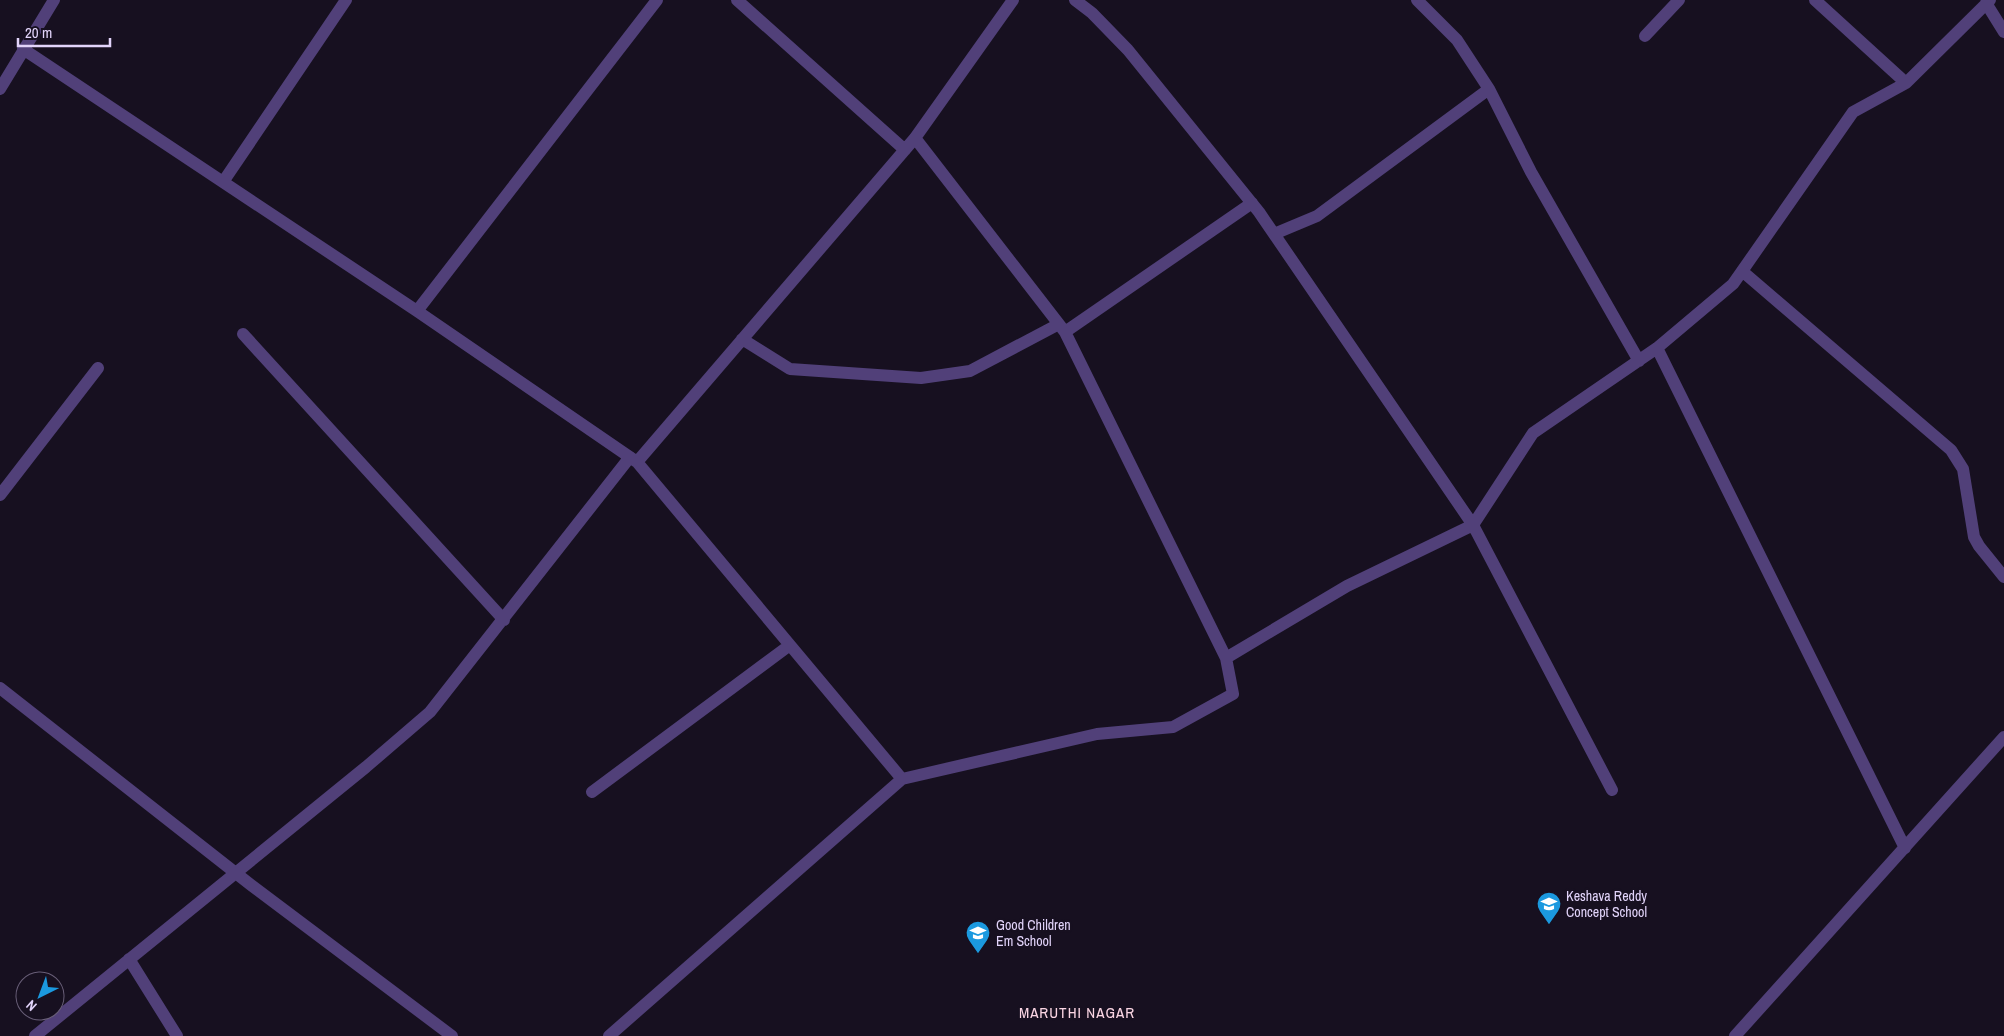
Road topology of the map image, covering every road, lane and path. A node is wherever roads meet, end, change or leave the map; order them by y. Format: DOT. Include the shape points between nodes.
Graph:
graph roads {
  1 [pos="54,0"];
  2 [pos="346,0"];
  3 [pos="657,0"];
  4 [pos="737,0"];
  5 [pos="1013,0"];
  6 [pos="1075,0"];
  7 [pos="1417,0"];
  8 [pos="1679,0"];
  9 [pos="1815,0"];
  10 [pos="1988,2"];
  11 [pos="2004,32"];
  12 [pos="1645,36"];
  13 [pos="23,49"];
  14 [pos="1906,82"];
  15 [pos="0,88"];
  16 [pos="1489,89"];
  17 [pos="915,138"];
  18 [pos="905,150"];
  19 [pos="223,182"];
  20 [pos="1252,202"];
  21 [pos="1274,234"];
  22 [pos="1742,271"];
  23 [pos="417,310"];
  24 [pos="1062,328"];
  25 [pos="243,334"];
  26 [pos="742,339"];
  27 [pos="1657,348"];
  28 [pos="1639,361"];
  29 [pos="98,368"];
  30 [pos="634,460"];
  31 [pos="0,495"];
  32 [pos="1473,525"];
  33 [pos="2004,577"];
  34 [pos="504,620"];
  35 [pos="790,645"];
  36 [pos="1226,658"];
  37 [pos="0,688"];
  38 [pos="2004,737"];
  39 [pos="902,779"];
  40 [pos="1612,790"];
  41 [pos="592,792"];
  42 [pos="1905,848"];
  43 [pos="235,873"];
  44 [pos="129,959"];
  45 [pos="35,1036"];
  46 [pos="177,1036"];
  47 [pos="452,1036"];
  48 [pos="608,1036"];
  49 [pos="1735,1036"];
  1 -- 13 [label="street"];
  2 -- 19 [label="street"];
  3 -- 23 [label="street"];
  4 -- 18 [label="street"];
  5 -- 17 [label="street"];
  6 -- 20 [label="street" via="1128,50"];
  7 -- 16 [label="street" via="1456,40"];
  8 -- 12 [label="street"];
  9 -- 14 [label="street"];
  10 -- 11 [label="street"];
  10 -- 14 [label="street"];
  13 -- 15 [label="street"];
  13 -- 19 [label="street"];
  14 -- 22 [label="street" via="1853,112"];
  16 -- 21 [label="street" via="1317,216"];
  16 -- 28 [label="street" via="1531,172"];
  17 -- 18 [label="street"];
  17 -- 24 [label="street"];
  18 -- 26 [label="street"];
  19 -- 23 [label="street"];
  20 -- 21 [label="street"];
  20 -- 24 [label="street"];
  21 -- 32 [label="street"];
  22 -- 27 [label="street" via="1734,284"];
  22 -- 33 [label="street" via="1951,450 1963,469 1974,537"];
  23 -- 30 [label="street"];
  24 -- 26 [label="street" via="970,371 921,378 790,369"];
  24 -- 36 [label="street"];
  25 -- 34 [label="street"];
  26 -- 30 [label="street"];
  27 -- 28 [label="street"];
  27 -- 42 [label="street"];
  28 -- 32 [label="street" via="1533,432"];
  29 -- 31 [label="street"];
  30 -- 34 [label="street"];
  30 -- 35 [label="street"];
  32 -- 36 [label="street" via="1347,586"];
  32 -- 40 [label="street"];
  34 -- 43 [label="street" via="430,712"];
  35 -- 39 [label="street"];
  35 -- 41 [label="street"];
  36 -- 39 [label="street" via="1234,694 1173,727 1097,734"];
  37 -- 43 [label="street"];
  38 -- 42 [label="street"];
  39 -- 48 [label="street"];
  42 -- 49 [label="street"];
  43 -- 44 [label="street"];
  43 -- 47 [label="street"];
  44 -- 45 [label="street"];
  44 -- 46 [label="street"];
}
